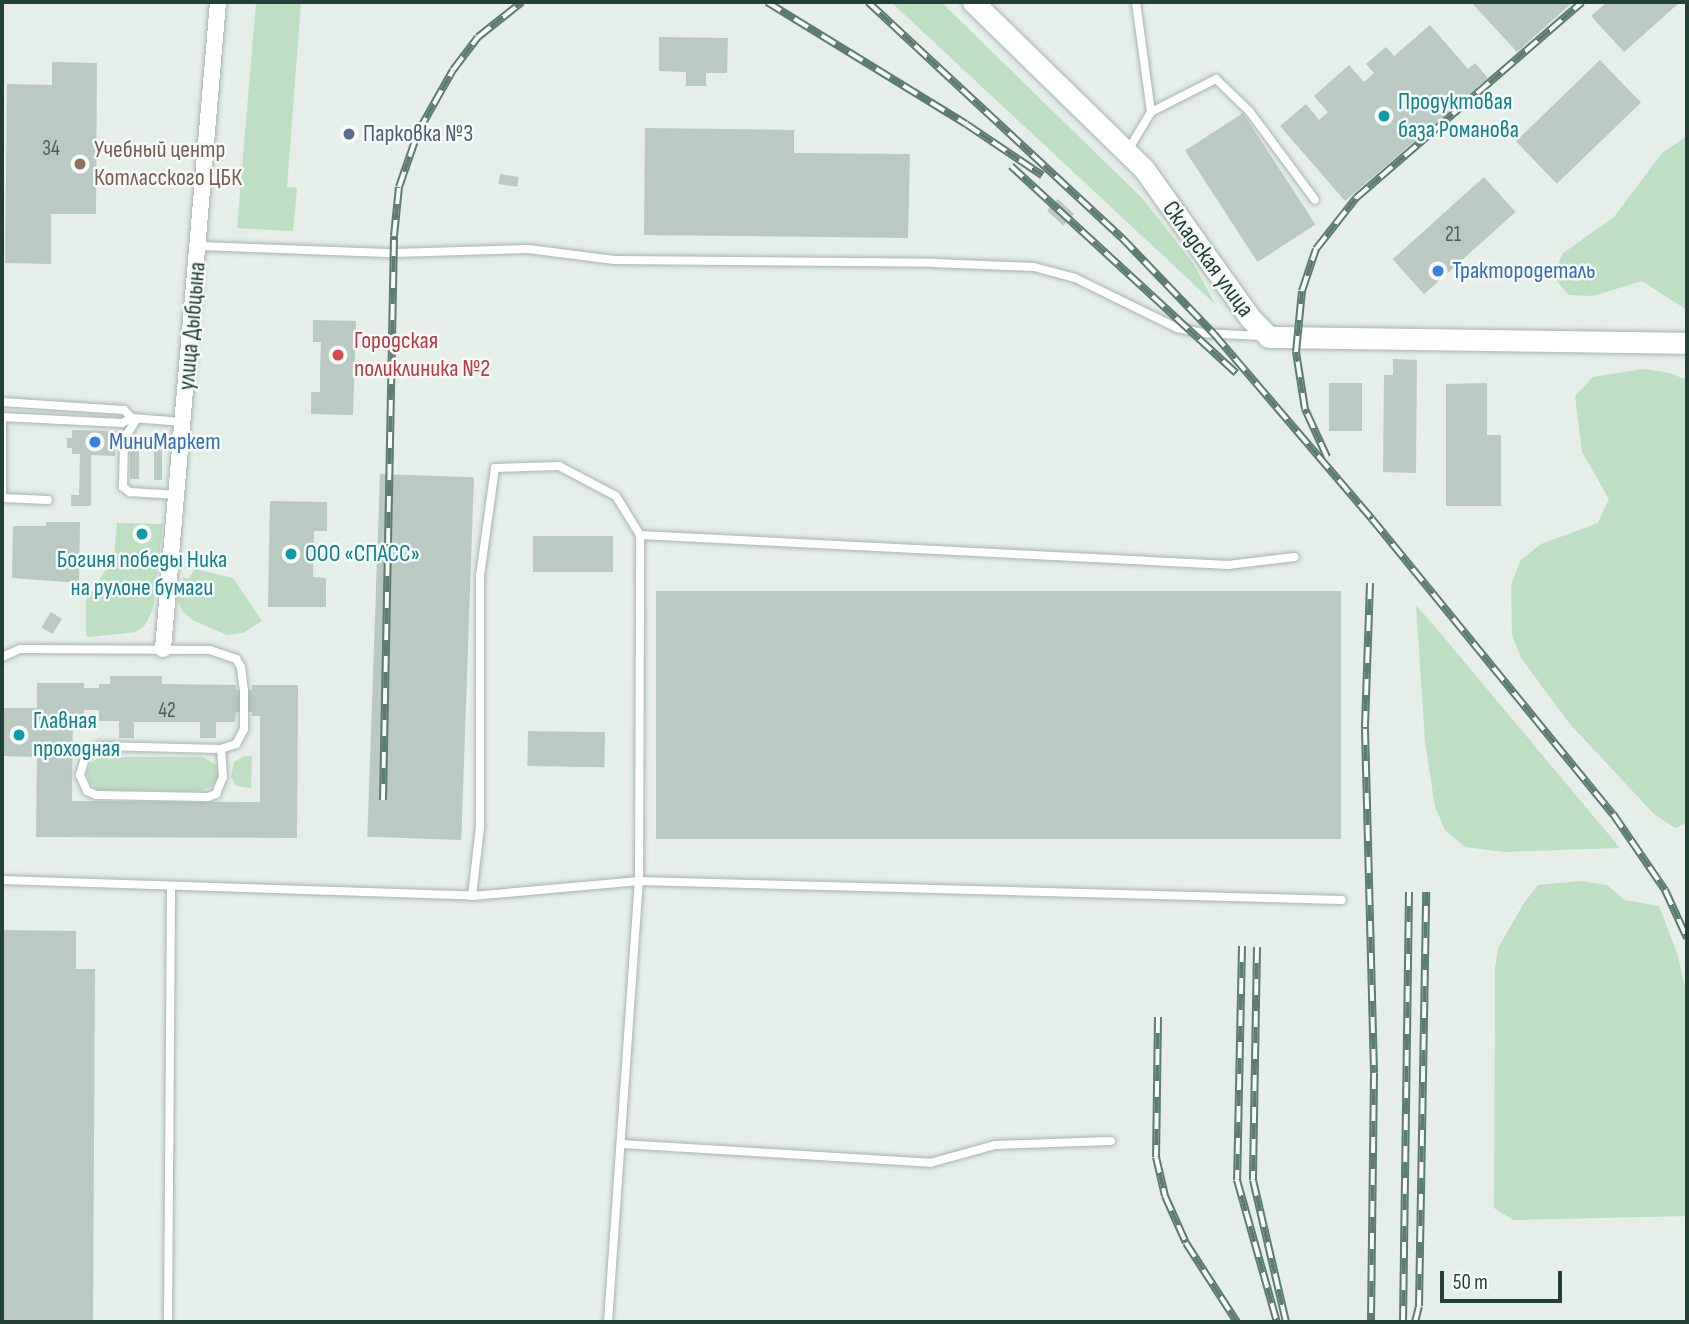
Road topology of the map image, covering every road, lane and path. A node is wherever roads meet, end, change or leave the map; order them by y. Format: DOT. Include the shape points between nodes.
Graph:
graph roads {
  1 [pos="218,2"];
  2 [pos="973,2"];
  3 [pos="1136,2"];
  4 [pos="1151,112"];
  5 [pos="1127,152"];
  6 [pos="1315,200"];
  7 [pos="199,246"];
  8 [pos="1269,337"];
  9 [pos="1687,342"];
  10 [pos="2,402"];
  11 [pos="2,417"];
  12 [pos="135,418"];
  13 [pos="183,422"];
  14 [pos="177,495"];
  15 [pos="48,500"];
  16 [pos="640,535"];
  17 [pos="1295,557"];
  18 [pos="163,649"];
  19 [pos="2,657"];
  20 [pos="221,749"];
  21 [pos="2,880"];
  22 [pos="639,881"];
  23 [pos="170,886"];
  24 [pos="472,896"];
  25 [pos="1342,900"];
  26 [pos="1111,1141"];
  27 [pos="622,1144"];
  28 [pos="168,1322"];
  29 [pos="608,1322"];
  1 -- 7 [label="street, улица Дыбцына"];
  2 -- 5 [label="street, Складская улица"];
  3 -- 4 [label="lane"];
  4 -- 5 [label="lane"];
  4 -- 6 [label="lane" via="1216,79 1250,112"];
  5 -- 8 [label="street, Складская улица"];
  7 -- 8 [label="lane" via="394,253 528,249 614,260 1034,267 1076,278 1177,328"];
  7 -- 13 [label="street, улица Дыбцына"];
  8 -- 9 [label="street, Складская улица"];
  10 -- 12 [label="lane" via="124,410"];
  11 -- 12 [label="lane" via="122,423"];
  11 -- 15 [label="lane" via="2,498"];
  12 -- 13 [label="lane"];
  12 -- 14 [label="lane" via="124,439 123,487 130,492"];
  13 -- 14 [label="street, улица Дыбцына"];
  14 -- 18 [label="street, улица Дыбцына"];
  16 -- 17 [label="lane" via="1228,565"];
  16 -- 22 [label="lane"];
  16 -- 24 [label="lane" via="617,496 559,466 495,468 480,576 480,827"];
  18 -- 19 [label="lane" via="20,649"];
  18 -- 20 [label="lane" via="218,651 242,667 244,729 236,744"];
  20 -- 20 [label="lane" via="221,788 208,797 107,796 87,791 81,782 81,764 99,746"];
  21 -- 23 [label="lane"];
  22 -- 24 [label="lane"];
  22 -- 25 [label="lane"];
  22 -- 27 [label="lane"];
  23 -- 24 [label="lane"];
  23 -- 28 [label="lane"];
  26 -- 27 [label="lane" via="995,1145 930,1163"];
  27 -- 29 [label="lane"];
}
